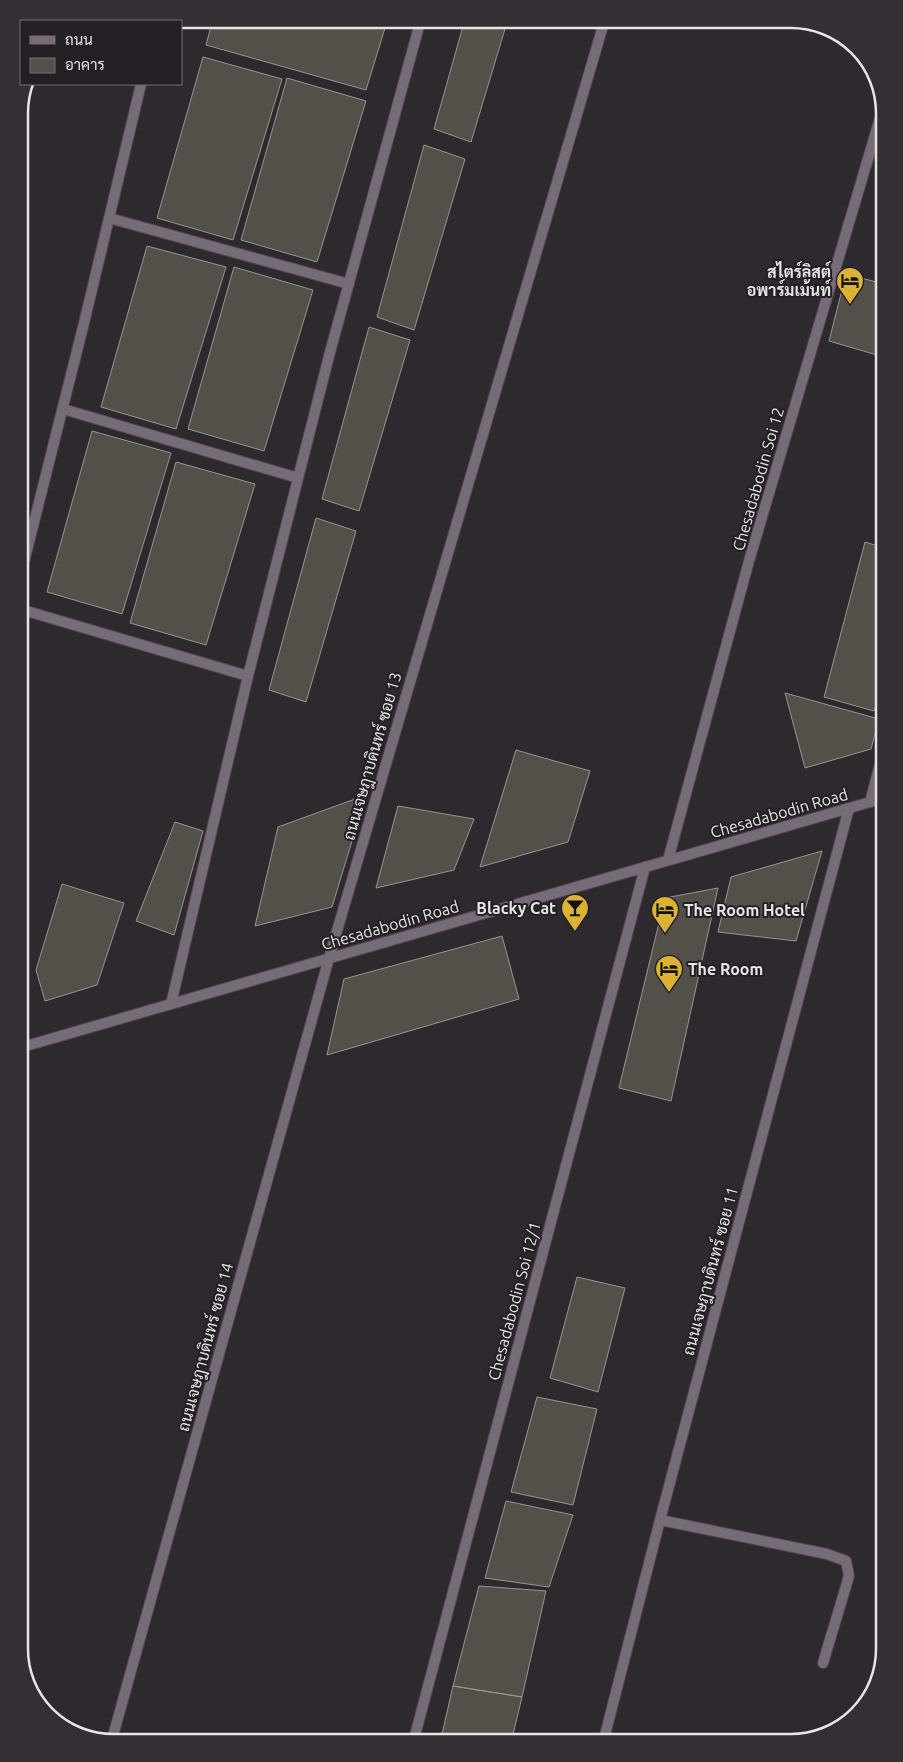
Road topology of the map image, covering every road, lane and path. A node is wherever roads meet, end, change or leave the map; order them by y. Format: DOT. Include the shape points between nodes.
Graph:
graph roads {
  1 [pos="419,28"];
  2 [pos="602,28"];
  3 [pos="141,85"];
  4 [pos="876,132"];
  5 [pos="109,218"];
  6 [pos="349,284"];
  7 [pos="63,409"];
  8 [pos="298,478"];
  9 [pos="28,553"];
  10 [pos="28,611"];
  11 [pos="248,676"];
  12 [pos="876,779"];
  13 [pos="876,800"];
  14 [pos="870,802"];
  15 [pos="849,808"];
  16 [pos="668,860"];
  17 [pos="645,867"];
  18 [pos="329,958"];
  19 [pos="171,1004"];
  20 [pos="28,1045"];
  21 [pos="660,1520"];
  22 [pos="823,1662"];
  23 [pos="113,1734"];
  24 [pos="415,1734"];
  25 [pos="605,1734"];
  1 -- 6 [label="street"];
  2 -- 18 [label="street, ถนนเจษฎาบดินทร์ ซอย 13"];
  3 -- 5 [label="street"];
  4 -- 16 [label="street, Chesadabodin Soi 12" via="749,561"];
  5 -- 6 [label="street"];
  5 -- 7 [label="street"];
  6 -- 8 [label="street"];
  7 -- 8 [label="street"];
  7 -- 9 [label="street"];
  8 -- 11 [label="street"];
  10 -- 11 [label="street"];
  11 -- 19 [label="street"];
  12 -- 14 [label="street"];
  13 -- 14 [label="street, Chesadabodin Road"];
  14 -- 15 [label="street, Chesadabodin Road"];
  15 -- 16 [label="street, Chesadabodin Road"];
  15 -- 21 [label="street, ถนนเจษฎาบดินทร์ ซอย 11"];
  16 -- 17 [label="street, Chesadabodin Road"];
  17 -- 18 [label="street, Chesadabodin Road"];
  17 -- 24 [label="street, Chesadabodin Soi 12/1"];
  18 -- 19 [label="street, Chesadabodin Road"];
  18 -- 23 [label="street, ถนนเจษฎาบดินทร์ ซอย 14"];
  19 -- 20 [label="street, Chesadabodin Road"];
  21 -- 22 [label="street" via="827,1554 846,1561 849,1576"];
  21 -- 25 [label="street, ถนนเจษฎาบดินทร์ ซอย 11"];
}
